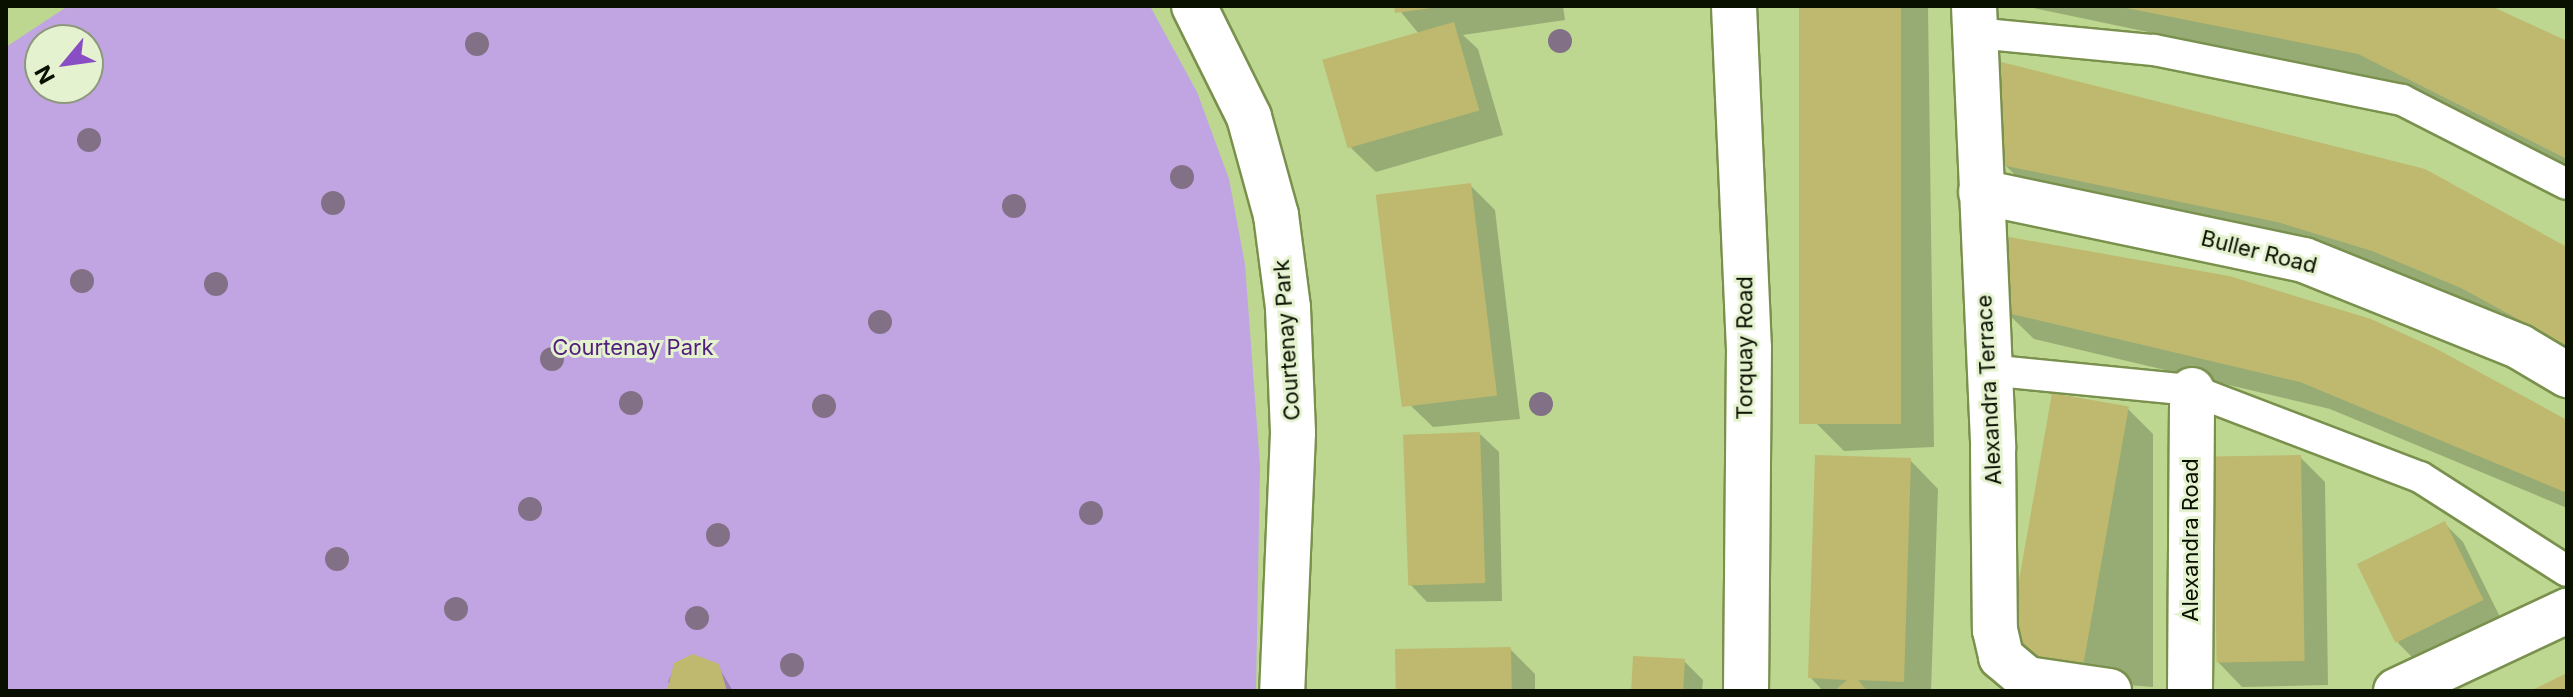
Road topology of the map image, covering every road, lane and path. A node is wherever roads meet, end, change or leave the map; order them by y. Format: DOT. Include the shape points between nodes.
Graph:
graph roads {
  1 [pos="1194,6"];
  2 [pos="1734,6"];
  3 [pos="1975,20"];
  4 [pos="2567,184"];
  5 [pos="1981,192"];
  6 [pos="1987,370"];
  7 [pos="2567,375"];
  8 [pos="2192,390"];
  9 [pos="2567,571"];
  10 [pos="2567,611"];
  11 [pos="1282,691"];
  12 [pos="1746,691"];
  13 [pos="2109,691"];
  14 [pos="2190,691"];
  15 [pos="2396,691"];
  1 -- 11 [label="street, Courtenay Park" via="1249,117 1276,215 1288,308 1293,433"];
  2 -- 12 [label="street, Torquay Road" via="1749,348"];
  3 -- 4 [label="lane" via="2402,100"];
  3 -- 5 [label="street, Alexandra Terrace"];
  5 -- 6 [label="street, Alexandra Terrace"];
  5 -- 7 [label="street, Buller Road" via="2304,260 2520,347"];
  6 -- 8 [label="lane"];
  6 -- 13 [label="street, Alexandra Terrace" via="1995,630 2001,657 2027,679"];
  8 -- 9 [label="lane" via="2420,477"];
  8 -- 14 [label="street, Alexandra Road"];
  10 -- 15 [label="street"];
}
